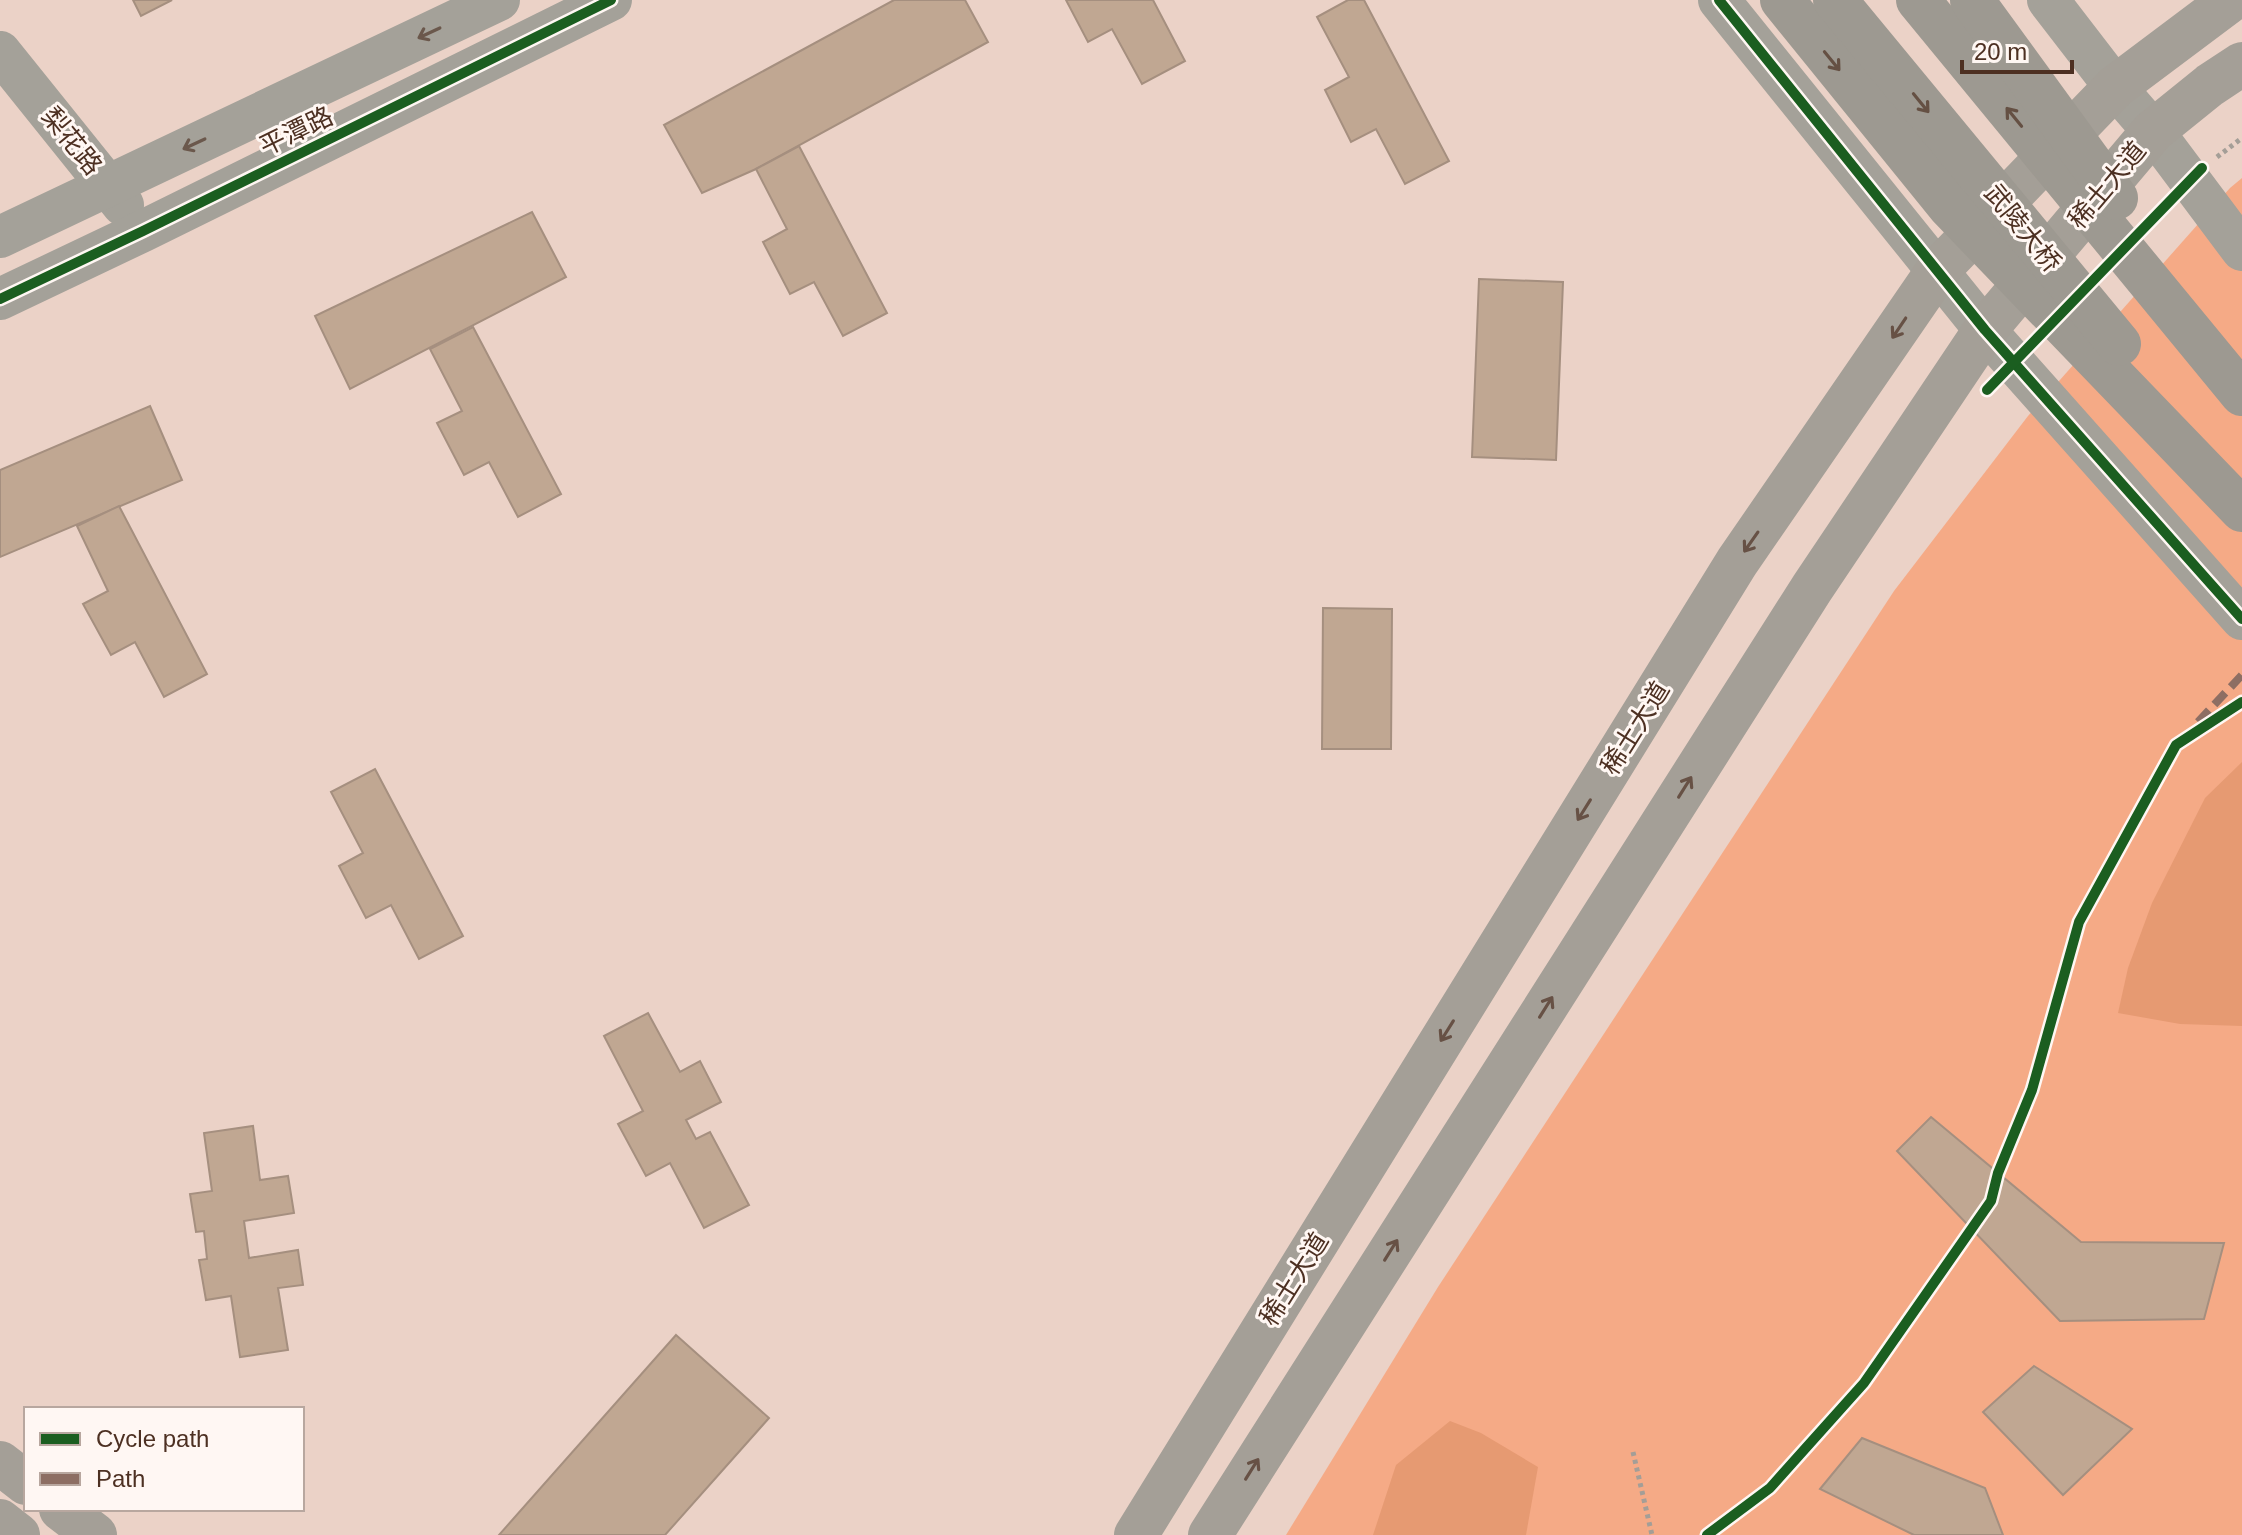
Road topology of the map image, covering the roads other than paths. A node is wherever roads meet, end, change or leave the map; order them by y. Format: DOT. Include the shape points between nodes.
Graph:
graph roads {
  1 [pos="499,0"];
  2 [pos="611,0"];
  3 [pos="1719,0"];
  4 [pos="1782,0"];
  5 [pos="1835,0"];
  6 [pos="1918,0"];
  7 [pos="1972,0"];
  8 [pos="2048,0"];
  9 [pos="2231,0"];
  10 [pos="0,52"];
  11 [pos="2242,64"];
  12 [pos="2115,87"];
  13 [pos="2153,131"];
  14 [pos="107,185"];
  15 [pos="143,231"];
  16 [pos="0,237"];
  17 [pos="2242,250"];
  18 [pos="1938,270"];
  19 [pos="0,299"];
  20 [pos="1985,330"];
  21 [pos="2242,371"];
  22 [pos="2242,394"];
  23 [pos="2242,494"];
  24 [pos="2242,510"];
  25 [pos="2242,619"];
  26 [pos="0,1463"];
  27 [pos="24,1481"];
  28 [pos="64,1511"];
  29 [pos="0,1521"];
  30 [pos="18,1535"];
  31 [pos="95,1535"];
  32 [pos="1136,1535"];
  33 [pos="1210,1535"];
  1 -- 14 [label="street, 平潭路, one-way"];
  2 -- 15 [label="street, 平潭路"];
  3 -- 18 [label="street"];
  4 -- 24 [label="main road, one-way, bridge" via="1949,206"];
  5 -- 23 [label="main road, 武陵大桥, one-way, bridge"];
  22 -- 6 [label="main road, one-way, bridge"];
  7 -- 21 [label="main road, bridge"];
  8 -- 12 [label="street"];
  9 -- 12 [label="main road, 稀土大道"];
  10 -- 14 [label="street, 梨花路"];
  11 -- 13 [label="main road, 稀土大道"];
  12 -- 13 [label="street"];
  12 -- 18 [label="main road, 稀土大道"];
  13 -- 17 [label="street"];
  13 -- 20 [label="main road, 稀土大道"];
  14 -- 15 [label="street, 梨花路"];
  14 -- 16 [label="street, 平潭路"];
  15 -- 19 [label="street, 平潭路"];
  18 -- 20 [label="street"];
  18 -- 32 [label="main road, 稀土大道, one-way" via="1737,562"];
  20 -- 25 [label="street"];
  33 -- 20 [label="main road, 稀土大道, one-way" via="1812,588"];
  26 -- 27 [label="main road"];
  28 -- 31 [label="main road"];
  29 -- 30 [label="main road"];
}
